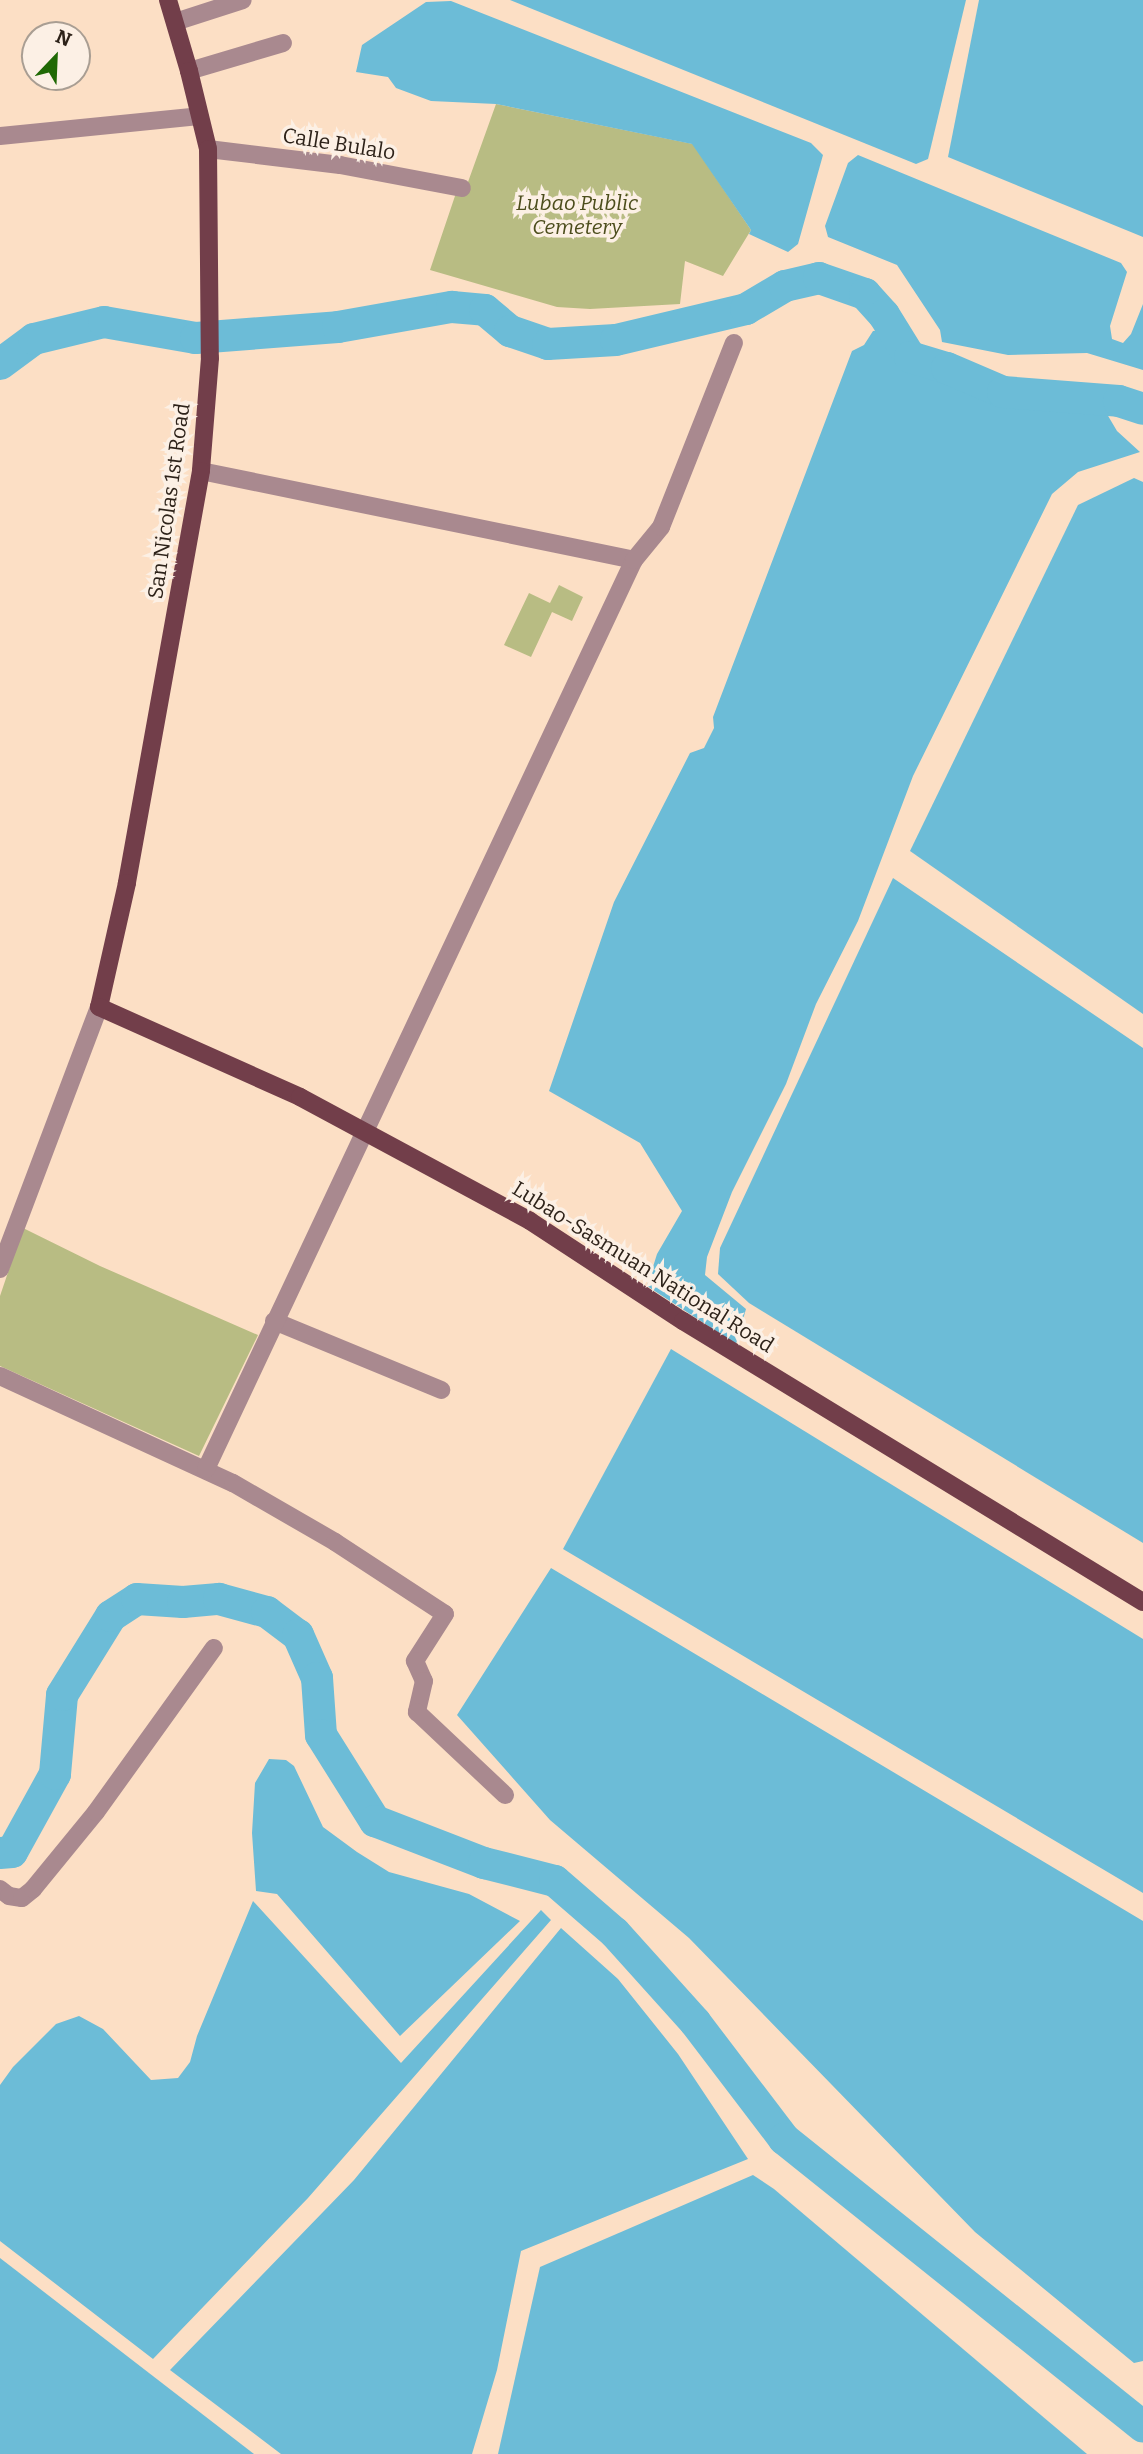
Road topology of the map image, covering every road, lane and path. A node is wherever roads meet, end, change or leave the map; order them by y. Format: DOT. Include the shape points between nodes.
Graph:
graph roads {
  1 [pos="168,0"];
  2 [pos="243,0"];
  3 [pos="174,22"];
  4 [pos="283,43"];
  5 [pos="190,71"];
  6 [pos="199,116"];
  7 [pos="0,136"];
  8 [pos="208,149"];
  9 [pos="462,188"];
  10 [pos="734,343"];
  11 [pos="201,471"];
  12 [pos="634,560"];
  13 [pos="99,1007"];
  14 [pos="367,1132"];
  15 [pos="0,1269"];
  16 [pos="274,1321"];
  17 [pos="0,1376"];
  18 [pos="441,1390"];
  19 [pos="206,1469"];
  20 [pos="1143,1602"];
  21 [pos="214,1648"];
  22 [pos="505,1795"];
  23 [pos="0,1889"];
  1 -- 3 [label="main road, San Nicolas 1st Road"];
  2 -- 3 [label="street"];
  3 -- 5 [label="main road, San Nicolas 1st Road"];
  4 -- 5 [label="street"];
  5 -- 6 [label="main road, San Nicolas 1st Road"];
  6 -- 7 [label="street"];
  6 -- 8 [label="main road, San Nicolas 1st Road"];
  8 -- 9 [label="street, Calle Bulalo" via="340,165"];
  8 -- 11 [label="main road, San Nicolas 1st Road" via="212,316"];
  10 -- 12 [label="street" via="661,527"];
  11 -- 12 [label="street"];
  11 -- 13 [label="main road, San Nicolas 1st Road" via="127,883"];
  12 -- 14 [label="street"];
  13 -- 14 [label="main road, Lubao-Sasmuan National Road"];
  13 -- 15 [label="street"];
  14 -- 16 [label="street"];
  14 -- 20 [label="main road, Lubao-Sasmuan National Road" via="530,1221 683,1321"];
  16 -- 18 [label="street"];
  16 -- 19 [label="street"];
  17 -- 19 [label="street"];
  19 -- 22 [label="street" via="335,1542 445,1614 415,1661 424,1681 418,1712"];
  21 -- 23 [label="street" via="96,1812 33,1889 22,1898"];
}
